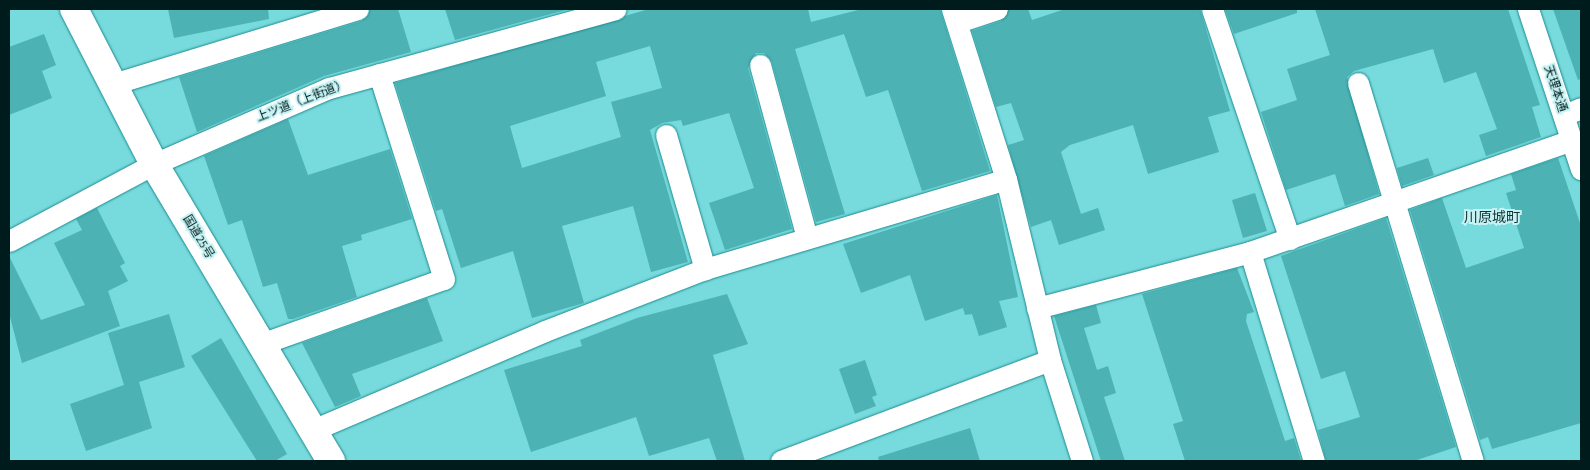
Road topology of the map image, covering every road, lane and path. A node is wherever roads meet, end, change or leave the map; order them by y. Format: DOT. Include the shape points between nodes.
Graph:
graph roads {
  1 [pos="74,9"];
  2 [pos="358,9"];
  3 [pos="614,9"];
  4 [pos="997,9"];
  5 [pos="1212,9"];
  6 [pos="1528,9"];
  7 [pos="955,15"];
  8 [pos="760,65"];
  9 [pos="379,74"];
  10 [pos="1358,83"];
  11 [pos="113,84"];
  12 [pos="1572,112"];
  13 [pos="666,135"];
  14 [pos="1571,140"];
  15 [pos="154,164"];
  16 [pos="1581,169"];
  17 [pos="1006,180"];
  18 [pos="1396,204"];
  19 [pos="807,238"];
  20 [pos="1290,239"];
  21 [pos="9,241"];
  22 [pos="1250,252"];
  23 [pos="705,269"];
  24 [pos="1037,308"];
  25 [pos="262,344"];
  26 [pos="1050,360"];
  27 [pos="312,430"];
  28 [pos="331,461"];
  29 [pos="781,461"];
  30 [pos="1082,461"];
  31 [pos="1314,461"];
  32 [pos="1473,461"];
  1 -- 11 [label="highway, 国道25号"];
  2 -- 11 [label="street"];
  3 -- 9 [label="street, 上ツ道（上街道）"];
  4 -- 7 [label="street"];
  5 -- 20 [label="street"];
  6 -- 12 [label="street, 天理本通"];
  7 -- 17 [label="street"];
  8 -- 19 [label="street"];
  9 -- 15 [label="street, 上ツ道（上街道）" via="329,88"];
  9 -- 25 [label="street" via="444,279"];
  10 -- 18 [label="street"];
  11 -- 15 [label="highway, 国道25号"];
  12 -- 14 [label="street, 天理本通"];
  13 -- 23 [label="street"];
  14 -- 16 [label="street, 天理本通"];
  14 -- 18 [label="street"];
  15 -- 21 [label="street, 上ツ道（上街道）"];
  15 -- 25 [label="highway, 国道25号"];
  17 -- 19 [label="street"];
  17 -- 24 [label="street"];
  18 -- 20 [label="street"];
  18 -- 32 [label="street"];
  19 -- 23 [label="street"];
  20 -- 22 [label="street"];
  22 -- 24 [label="street"];
  22 -- 31 [label="street"];
  23 -- 27 [label="street" via="545,331"];
  24 -- 26 [label="street"];
  25 -- 27 [label="highway, 国道25号"];
  26 -- 29 [label="street"];
  26 -- 30 [label="street"];
  27 -- 28 [label="highway, 国道25号"];
}
